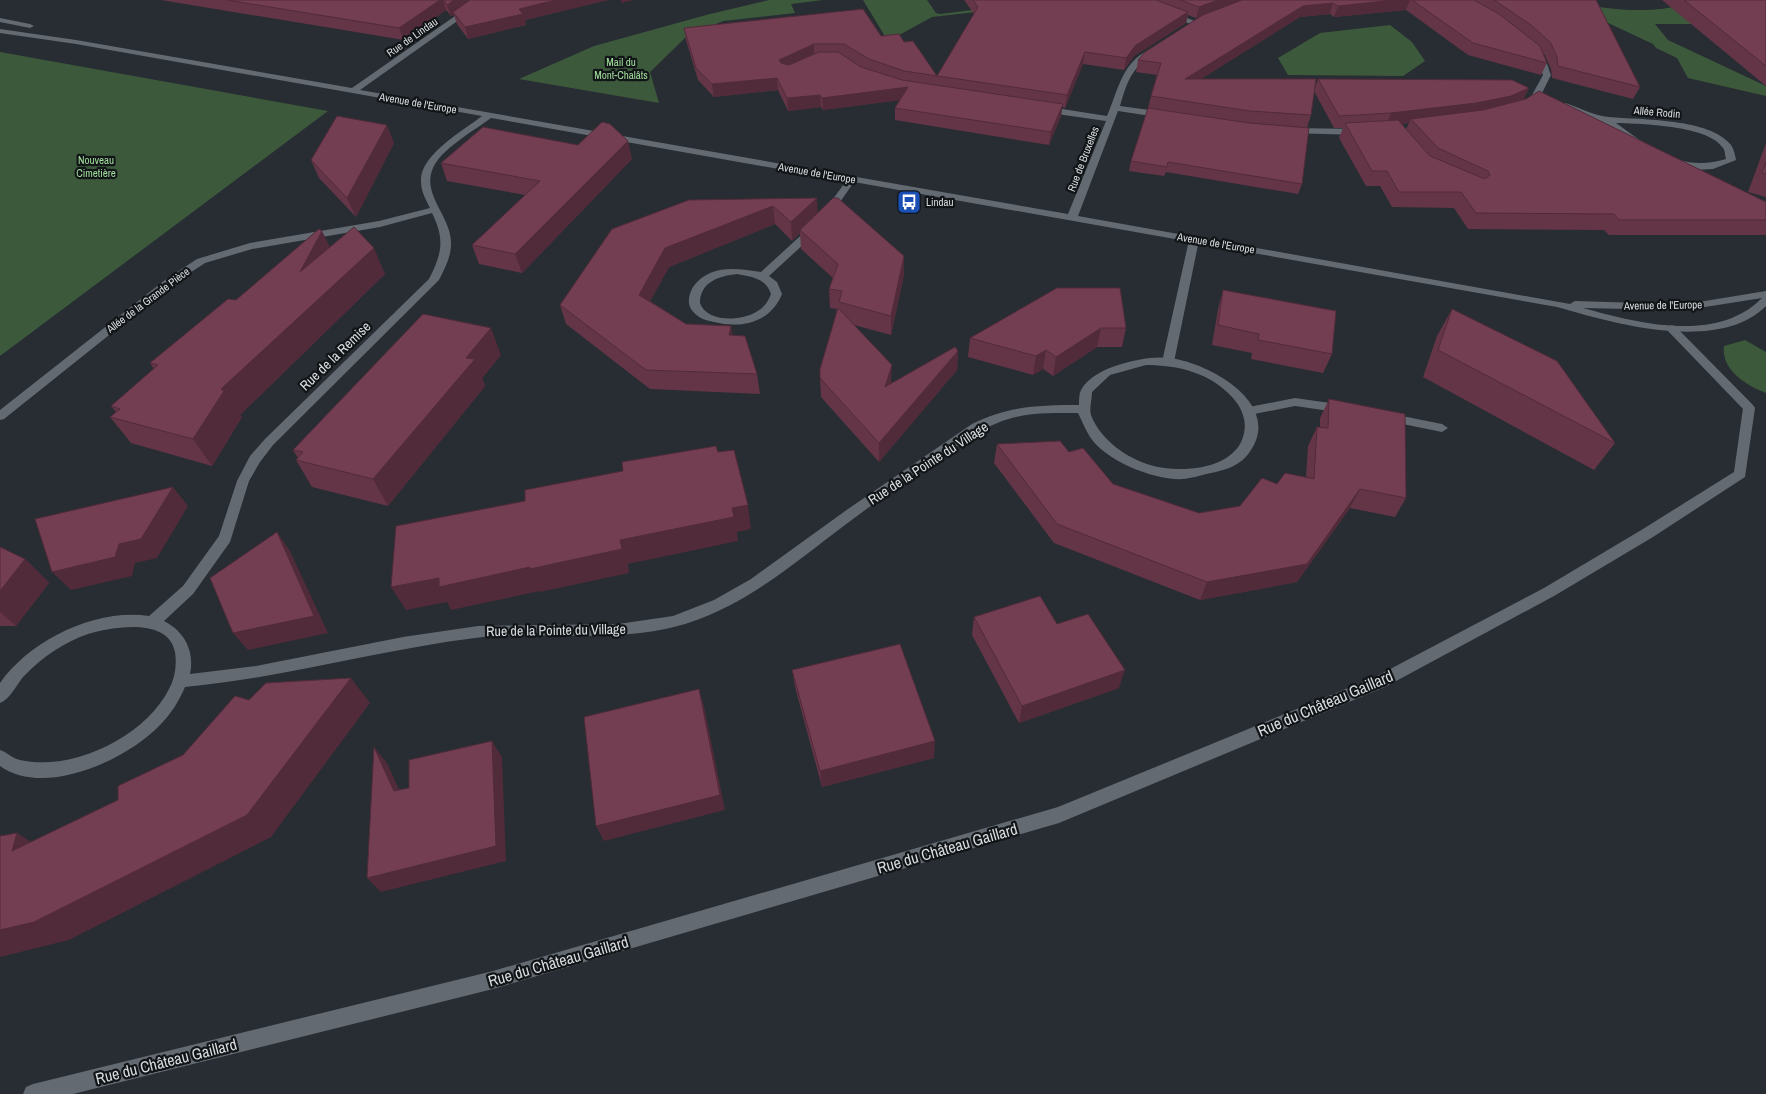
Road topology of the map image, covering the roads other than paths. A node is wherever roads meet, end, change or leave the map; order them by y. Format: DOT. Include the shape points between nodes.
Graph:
graph roads {
  1 [pos="1133,0"];
  2 [pos="478,1"];
  3 [pos="0,20"];
  4 [pos="1205,20"];
  5 [pos="1196,23"];
  6 [pos="0,25"];
  7 [pos="1189,28"];
  8 [pos="0,31"];
  9 [pos="76,42"];
  10 [pos="1524,43"];
  11 [pos="1159,47"];
  12 [pos="353,91"];
  13 [pos="1544,99"];
  14 [pos="1034,107"];
  15 [pos="1115,108"];
  16 [pos="1515,110"];
  17 [pos="489,115"];
  18 [pos="1176,117"];
  19 [pos="1110,119"];
  20 [pos="1606,120"];
  21 [pos="1285,131"];
  22 [pos="1371,131"];
  23 [pos="852,179"];
  24 [pos="436,209"];
  25 [pos="1072,218"];
  26 [pos="1194,240"];
  27 [pos="762,276"];
  28 [pos="1766,294"];
  29 [pos="1766,300"];
  30 [pos="1558,304"];
  31 [pos="1672,329"];
  32 [pos="1168,362"];
  33 [pos="1082,409"];
  34 [pos="1249,411"];
  35 [pos="1357,411"];
  36 [pos="1376,415"];
  37 [pos="0,416"];
  38 [pos="1442,428"];
  39 [pos="152,623"];
  40 [pos="181,681"];
  41 [pos="0,696"];
  42 [pos="0,757"];
  43 [pos="33,1094"];
  1 -- 5 [label="street"];
  2 -- 12 [label="street, Rue de Lindau"];
  3 -- 9 [label="street, Avenue de l'Europe" via="71,34"];
  4 -- 5 [label="street"];
  5 -- 7 [label="street"];
  6 -- 9 [label="street, Avenue de l'Europe"];
  8 -- 9 [label="street, Avenue de l'Europe"];
  9 -- 12 [label="street, Avenue de l'Europe"];
  10 -- 13 [label="street" via="1540,56 1547,75"];
  11 -- 15 [label="street, Rue de Bruxelles" via="1138,60 1124,79"];
  12 -- 17 [label="street, Avenue de l'Europe"];
  13 -- 16 [label="street"];
  13 -- 20 [label="street, Allée Rodin"];
  14 -- 19 [label="street"];
  15 -- 18 [label="street"];
  15 -- 19 [label="street, Rue de Bruxelles"];
  17 -- 23 [label="street, Avenue de l'Europe"];
  17 -- 24 [label="street, Rue de la Remise" via="439,154 428,169 425,188"];
  19 -- 25 [label="street, Rue de Bruxelles"];
  20 -- 20 [label="street, Allée Rodin" via="1644,149 1666,160 1702,167 1722,165 1731,160 1732,154 1727,146 1704,132 1671,124"];
  21 -- 22 [label="street"];
  23 -- 25 [label="street, Avenue de l'Europe"];
  23 -- 27 [label="street" via="824,219"];
  24 -- 37 [label="street, Allée de la Grande Pièce" via="380,224 250,246 201,260 168,282"];
  24 -- 39 [label="street, Rue de la Remise" via="448,242 443,267 434,280 255,459 243,481 225,538 188,590"];
  25 -- 26 [label="street, Avenue de l'Europe"];
  26 -- 30 [label="street, Avenue de l'Europe"];
  26 -- 32 [label="street"];
  27 -- 27 [label="street" via="737,271 710,278 694,292 696,309 704,316 722,321 742,322 756,318 774,305 778,297 771,281"];
  28 -- 30 [label="street, Avenue de l'Europe" via="1672,306"];
  29 -- 31 [label="street, Avenue de l'Europe" via="1747,317 1710,328"];
  30 -- 31 [label="street, Avenue de l'Europe" via="1607,318"];
  31 -- 43 [label="street, Rue du Château Gaillard" via="1749,408 1740,474 1557,587 1380,682 1059,816 493,980"];
  32 -- 33 [label="street" via="1125,364 1107,371 1085,394"];
  32 -- 34 [label="street" via="1194,367 1218,378 1237,394"];
  33 -- 34 [label="street" via="1088,428 1102,445 1124,460 1152,471 1181,474 1209,471 1232,462 1246,447 1252,430"];
  33 -- 40 [label="street, Rue de la Pointe du Village" via="1011,412 982,425 736,594 677,620 606,632 530,629 431,638 225,678"];
  34 -- 35 [label="street" via="1295,402"];
  36 -- 38 [label="street"];
  39 -- 40 [label="street" via="169,631 180,644 185,661"];
  39 -- 41 [label="street" via="125,621 94,626 62,640 32,659 8,682"];
  40 -- 42 [label="street" via="166,707 142,731 111,752 76,766 42,771 14,767"];
}
